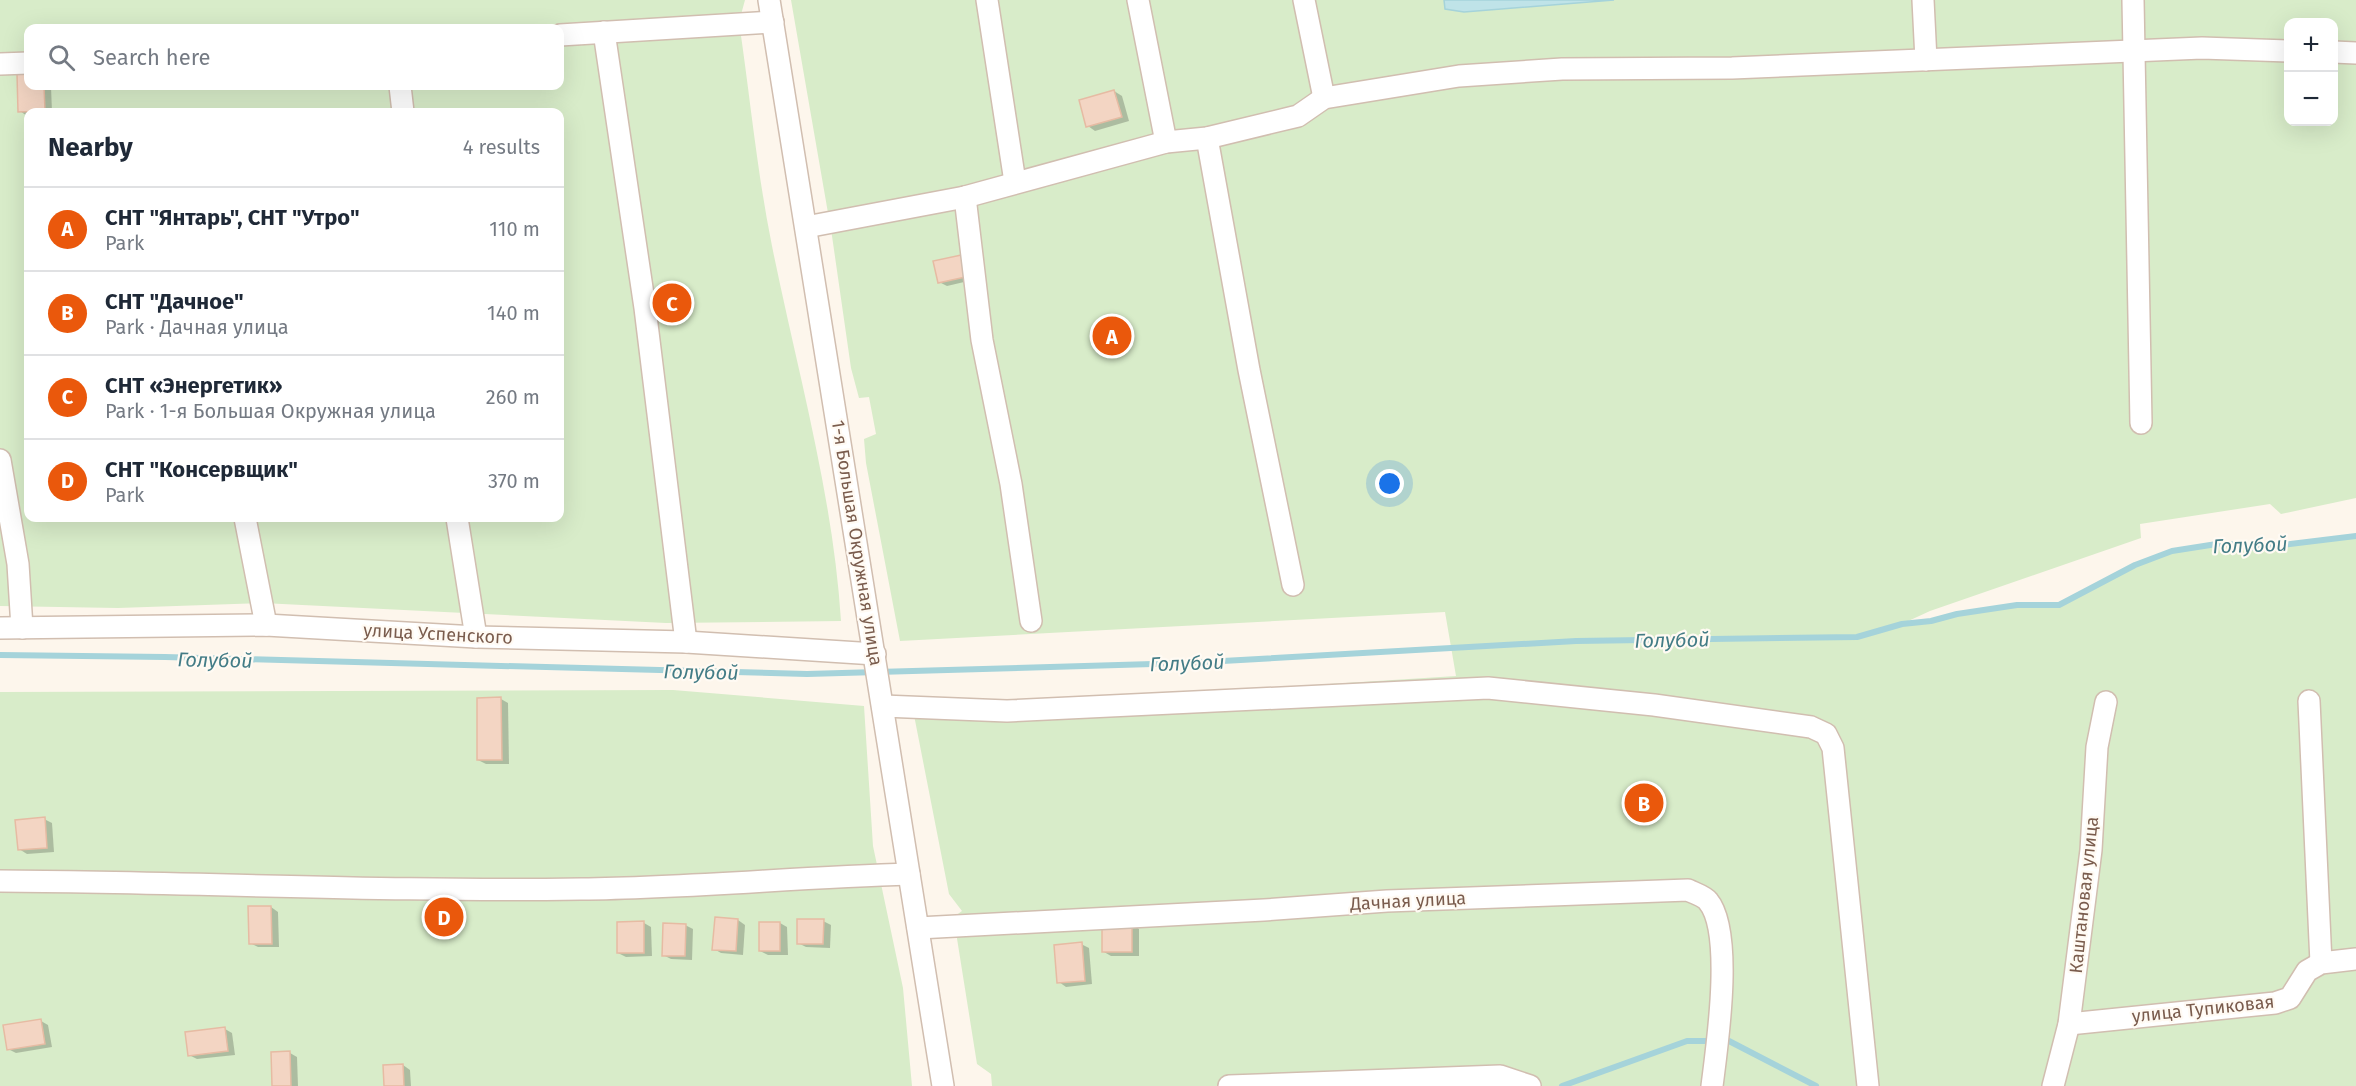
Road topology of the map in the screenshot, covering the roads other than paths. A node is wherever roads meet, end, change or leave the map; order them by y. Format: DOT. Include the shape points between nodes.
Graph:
graph roads {
  1 [pos="769,0"];
  2 [pos="987,0"];
  3 [pos="1138,0"];
  4 [pos="1304,0"];
  5 [pos="1923,0"];
  6 [pos="2133,0"];
  7 [pos="773,22"];
  8 [pos="604,32"];
  9 [pos="564,34"];
  10 [pos="2284,51"];
  11 [pos="2135,52"];
  12 [pos="2338,52"];
  13 [pos="2356,53"];
  14 [pos="1926,60"];
  15 [pos="24,63"];
  16 [pos="0,64"];
  17 [pos="400,90"];
  18 [pos="1324,98"];
  19 [pos="403,108"];
  20 [pos="1207,138"];
  21 [pos="1166,142"];
  22 [pos="1015,182"];
  23 [pos="965,197"];
  24 [pos="806,226"];
  25 [pos="2141,423"];
  26 [pos="0,460"];
  27 [pos="246,522"];
  28 [pos="458,522"];
  29 [pos="1293,585"];
  30 [pos="1031,621"];
  31 [pos="266,625"];
  32 [pos="0,628"];
  33 [pos="22,628"];
  34 [pos="476,637"];
  35 [pos="686,642"];
  36 [pos="875,654"];
  37 [pos="882,698"];
  38 [pos="2309,701"];
  39 [pos="2106,702"];
  40 [pos="909,874"];
  41 [pos="0,881"];
  42 [pos="918,927"];
  43 [pos="2356,959"];
  44 [pos="2321,963"];
  45 [pos="2069,1024"];
  46 [pos="943,1086"];
  47 [pos="1229,1086"];
  48 [pos="1530,1086"];
  49 [pos="1712,1086"];
  50 [pos="1868,1086"];
  51 [pos="2053,1086"];
  1 -- 7 [label="street, 1-я Большая Окружная улица"];
  2 -- 22 [label="street"];
  3 -- 21 [label="street"];
  4 -- 18 [label="street"];
  5 -- 14 [label="street"];
  6 -- 11 [label="street"];
  7 -- 8 [label="street"];
  7 -- 24 [label="street, 1-я Большая Окружная улица"];
  8 -- 9 [label="street"];
  8 -- 35 [label="street" via="645,308"];
  10 -- 11 [label="street" via="2202,48"];
  11 -- 14 [label="street"];
  11 -- 25 [label="street"];
  12 -- 13 [label="street"];
  14 -- 18 [label="street" via="1732,68 1562,69 1459,76"];
  15 -- 16 [label="street"];
  17 -- 19 [label="street"];
  18 -- 20 [label="street" via="1298,116"];
  20 -- 21 [label="street"];
  20 -- 29 [label="street"];
  21 -- 22 [label="street"];
  22 -- 23 [label="street"];
  23 -- 24 [label="street"];
  23 -- 30 [label="street" via="982,340 1011,484"];
  24 -- 36 [label="street, 1-я Большая Окружная улица"];
  26 -- 33 [label="street" via="18,564"];
  27 -- 31 [label="street"];
  28 -- 34 [label="street"];
  31 -- 33 [label="street, улица Успенского"];
  31 -- 34 [label="street, улица Успенского"];
  32 -- 33 [label="street, улица Успенского"];
  34 -- 35 [label="street, улица Успенского"];
  35 -- 36 [label="street, улица Успенского"];
  36 -- 37 [label="street, 1-я Большая Окружная улица"];
  37 -- 40 [label="street, 1-я Большая Окружная улица"];
  37 -- 50 [label="street" via="1007,711 1488,688 1654,705 1811,727 1826,734 1833,748"];
  38 -- 44 [label="street"];
  39 -- 45 [label="street, Каштановая улица" via="2097,747 2091,850"];
  40 -- 41 [label="street" via="580,889 432,890"];
  40 -- 42 [label="street, 1-я Большая Окружная улица"];
  42 -- 46 [label="street, 1-я Большая Окружная улица"];
  42 -- 49 [label="street, Дачная улица" via="1688,890 1708,900 1718,923 1722,1004"];
  43 -- 44 [label="street"];
  44 -- 45 [label="street, улица Тупиковая" via="2307,971 2290,998 2275,1003"];
  45 -- 51 [label="street, Каштановая улица"];
  47 -- 48 [label="street" via="1500,1076"];
}
